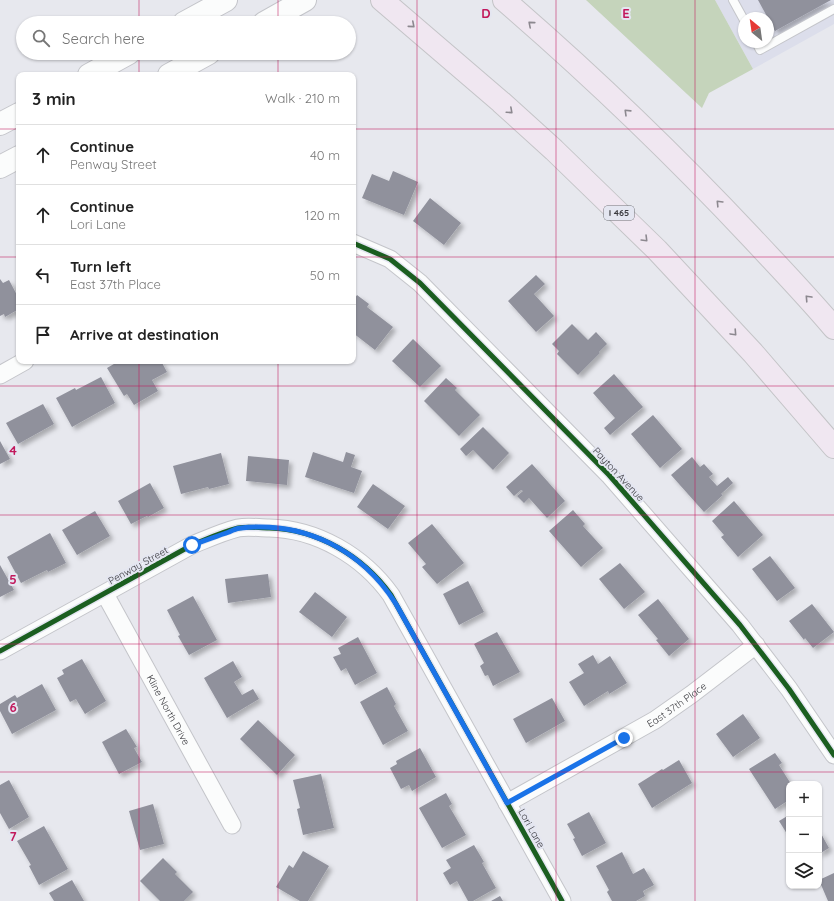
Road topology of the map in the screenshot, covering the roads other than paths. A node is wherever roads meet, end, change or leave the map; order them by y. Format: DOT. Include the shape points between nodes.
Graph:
graph roads {
  1 [pos="226,0"];
  2 [pos="382,0"];
  3 [pos="504,0"];
  4 [pos="735,1"];
  5 [pos="298,4"];
  6 [pos="834,9"];
  7 [pos="740,12"];
  8 [pos="197,16"];
  9 [pos="277,16"];
  10 [pos="774,42"];
  11 [pos="117,60"];
  12 [pos="196,60"];
  13 [pos="95,72"];
  14 [pos="174,72"];
  15 [pos="16,116"];
  16 [pos="0,124"];
  17 [pos="16,159"];
  18 [pos="0,168"];
  19 [pos="356,244"];
  20 [pos="834,328"];
  21 [pos="20,364"];
  22 [pos="0,375"];
  23 [pos="834,447"];
  24 [pos="295,531"];
  25 [pos="105,594"];
  26 [pos="756,645"];
  27 [pos="0,651"];
  28 [pos="834,755"];
  29 [pos="507,803"];
  30 [pos="232,825"];
  31 [pos="562,901"];
  1 -- 8 [label="main road"];
  2 -- 23 [label="highway, I 465, one-way" via="554,150 656,250 753,353"];
  20 -- 3 [label="highway, one-way" via="728,212 672,156 590,77"];
  4 -- 7 [label="lane"];
  5 -- 9 [label="main road"];
  6 -- 10 [label="lane"];
  11 -- 13 [label="main road"];
  12 -- 14 [label="main road"];
  15 -- 16 [label="main road"];
  17 -- 18 [label="main road"];
  19 -- 26 [label="street, Payton Avenue" via="390,259 420,283 609,475"];
  21 -- 22 [label="street"];
  24 -- 25 [label="street, Penway Street" via="259,527 239,528 223,533 192,545"];
  24 -- 29 [label="street, Lori Lane" via="326,541 351,555 386,588"];
  25 -- 27 [label="street, Penway Street"];
  25 -- 30 [label="street, Kline North Drive"];
  26 -- 28 [label="street, Payton Avenue"];
  26 -- 29 [label="street, East 37th Place" via="655,720"];
  29 -- 31 [label="street, Lori Lane"];
}
